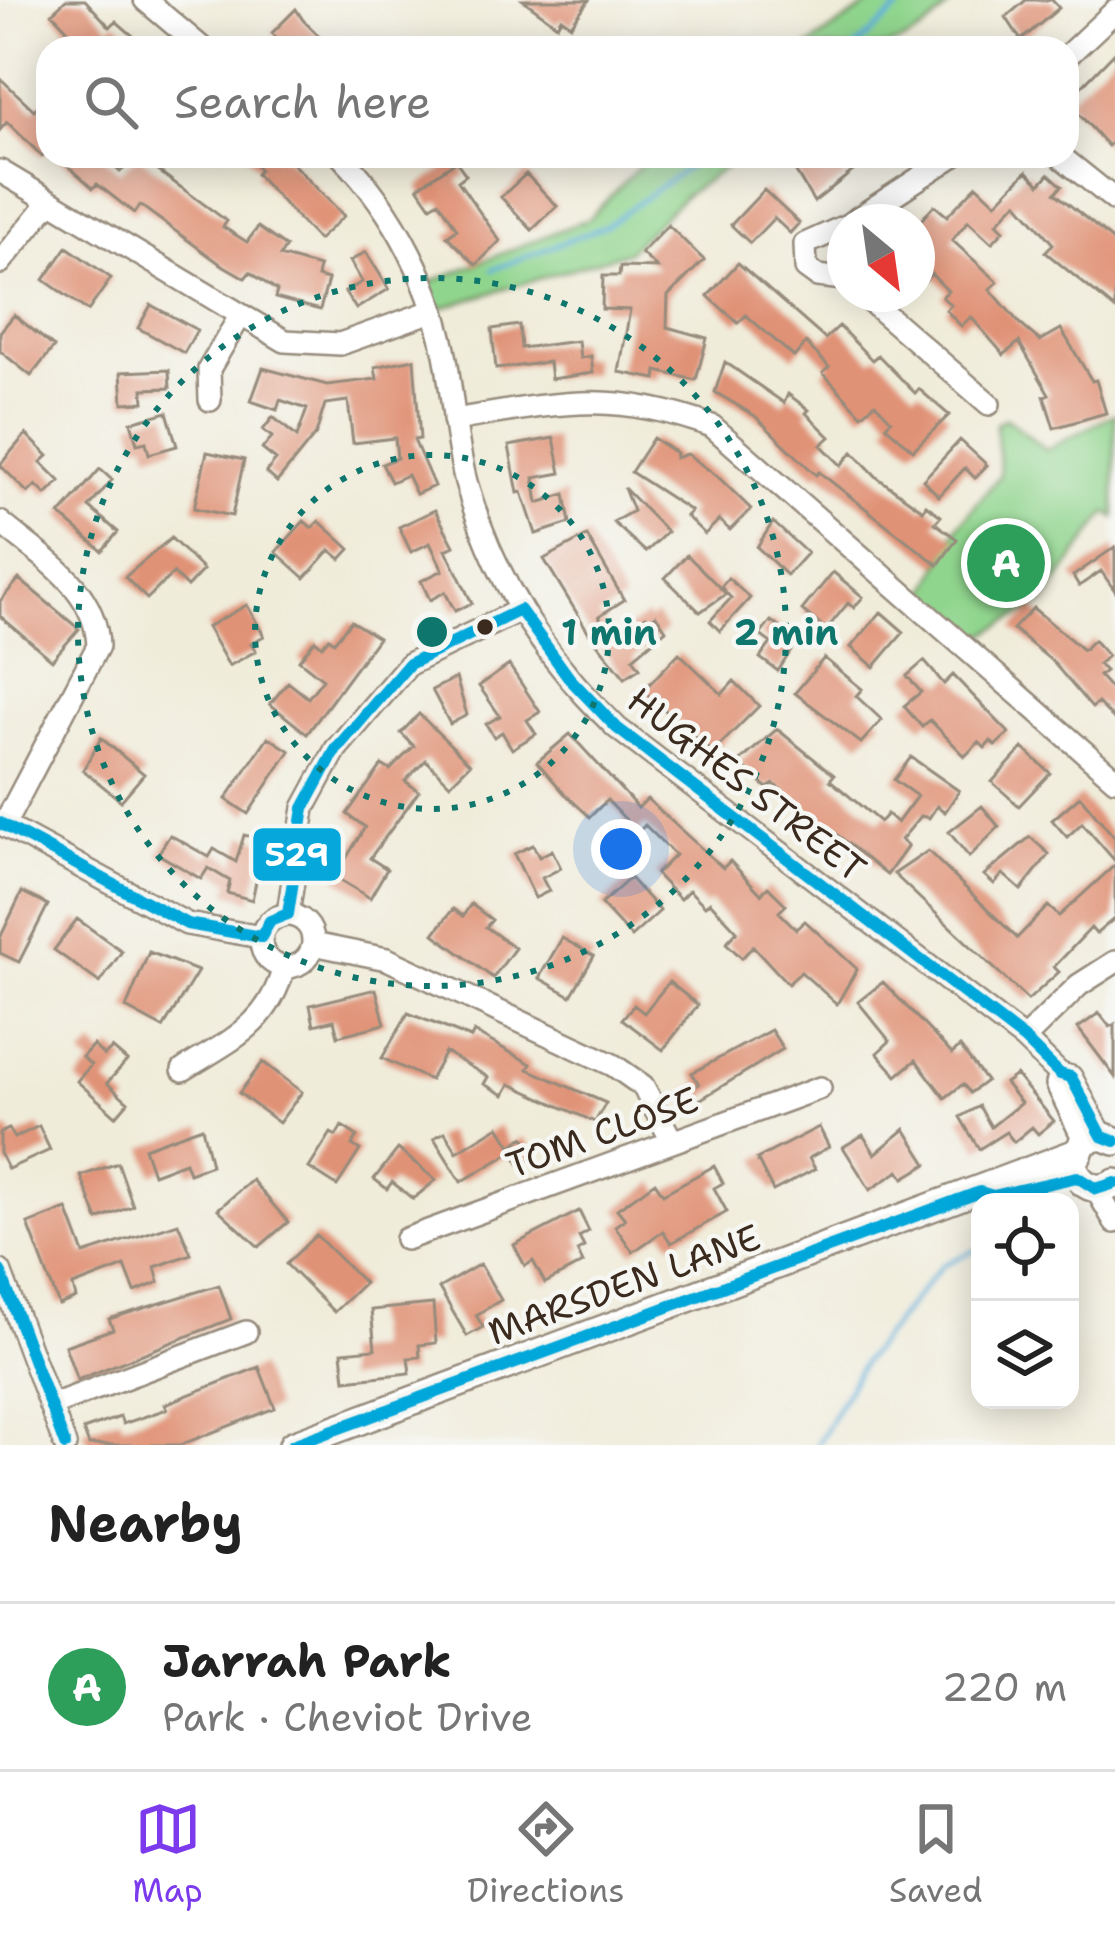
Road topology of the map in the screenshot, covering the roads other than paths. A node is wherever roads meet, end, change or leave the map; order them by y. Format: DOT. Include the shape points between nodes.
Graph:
graph roads {
  1 [pos="145,0"];
  2 [pos="1115,10"];
  3 [pos="188,36"];
  4 [pos="1079,44"];
  5 [pos="351,168"];
  6 [pos="935,168"];
  7 [pos="1075,168"];
  8 [pos="0,171"];
  9 [pos="1115,200"];
  10 [pos="48,203"];
  11 [pos="881,204"];
  12 [pos="827,232"];
  13 [pos="0,263"];
  14 [pos="827,277"];
  15 [pos="432,311"];
  16 [pos="883,312"];
  17 [pos="239,318"];
  18 [pos="210,400"];
  19 [pos="989,404"];
  20 [pos="454,420"];
  21 [pos="0,522"];
  22 [pos="520,610"];
  23 [pos="1115,778"];
  24 [pos="2,824"];
  25 [pos="288,914"];
  26 [pos="261,938"];
  27 [pos="313,944"];
  28 [pos="1115,962"];
  29 [pos="284,967"];
  30 [pos="1024,1039"];
  31 [pos="183,1070"];
  32 [pos="820,1088"];
  33 [pos="672,1141"];
  34 [pos="1095,1160"];
  35 [pos="1115,1222"];
  36 [pos="406,1239"];
  37 [pos="0,1270"];
  38 [pos="8,1317"];
  39 [pos="246,1332"];
  40 [pos="50,1406"];
  41 [pos="311,1442"];
  42 [pos="65,1445"];
  1 -- 3 [label="street"];
  2 -- 4 [label="street"];
  5 -- 15 [label="street, HUGHES STREET" via="391,219"];
  6 -- 11 [label="street"];
  7 -- 9 [label="street"];
  8 -- 10 [label="street"];
  10 -- 13 [label="street"];
  10 -- 17 [label="street"];
  12 -- 14 [label="street" via="805,244 803,254 806,268"];
  15 -- 17 [label="street" via="328,346 285,341"];
  15 -- 20 [label="street, HUGHES STREET"];
  16 -- 19 [label="street"];
  17 -- 18 [label="street" via="209,369"];
  20 -- 22 [label="street, HUGHES STREET" via="482,534"];
  20 -- 23 [label="street" via="586,399 653,405 712,426"];
  21 -- 24 [label="street" via="83,594 98,646"];
  22 -- 25 [label="street" via="410,664 336,749 304,808"];
  22 -- 30 [label="street, HUGHES STREET" via="617,728"];
  24 -- 26 [label="street" via="173,918"];
  25 -- 26 [label="street" via="270,921"];
  25 -- 27 [label="street" via="307,924"];
  26 -- 29 [label="street" via="264,955"];
  27 -- 29 [label="street" via="301,963"];
  27 -- 33 [label="street" via="387,959 613,1065 644,1086"];
  28 -- 30 [label="street"];
  29 -- 31 [label="street" via="260,1019"];
  30 -- 34 [label="street, HUGHES STREET" via="1071,1077"];
  32 -- 33 [label="street, TOM CLOSE"];
  33 -- 36 [label="street, TOM CLOSE"];
  34 -- 35 [label="street, HUGHES STREET"];
  34 -- 41 [label="main road, MARSDEN LANE" via="990,1183"];
  37 -- 38 [label="street"];
  38 -- 40 [label="street"];
  39 -- 40 [label="street"];
  40 -- 42 [label="street"];
}
